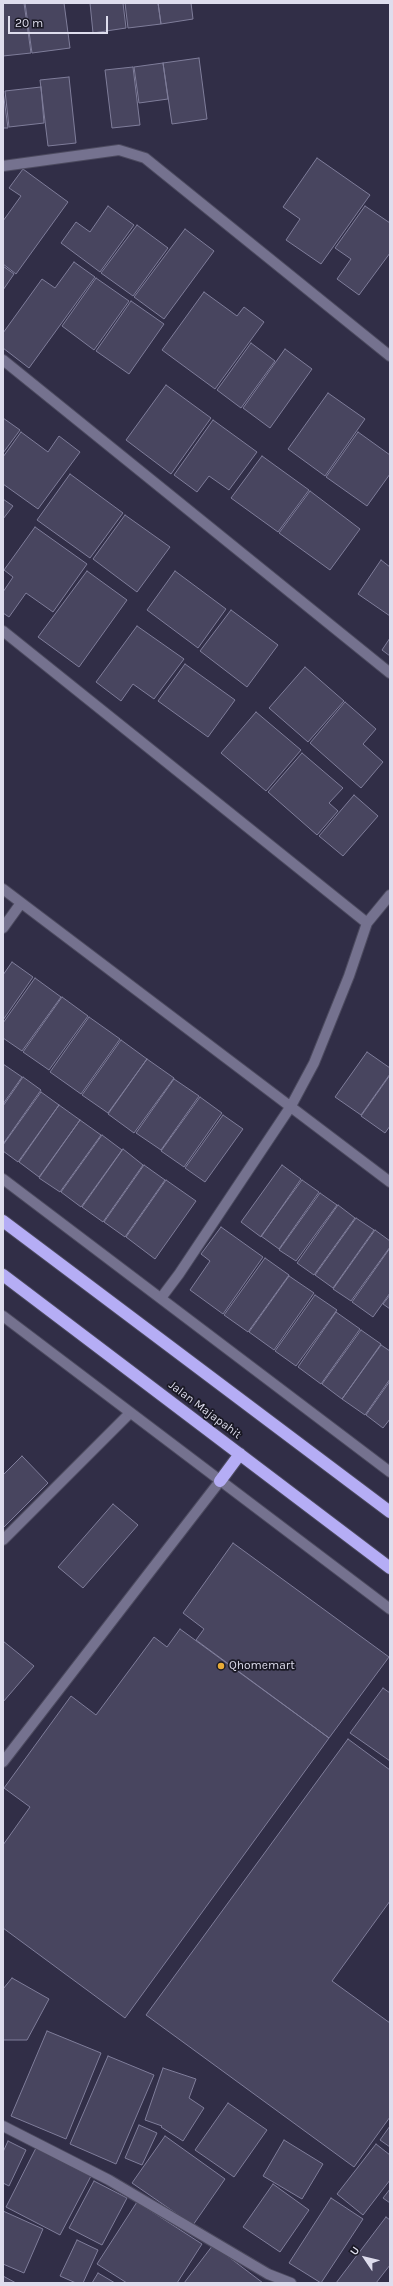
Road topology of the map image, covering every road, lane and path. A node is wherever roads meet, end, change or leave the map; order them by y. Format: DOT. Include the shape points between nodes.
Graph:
graph roads {
  1 [pos="3,166"];
  2 [pos="390,356"];
  3 [pos="3,360"];
  4 [pos="3,631"];
  5 [pos="390,674"];
  6 [pos="3,888"];
  7 [pos="390,895"];
  8 [pos="21,902"];
  9 [pos="367,923"];
  10 [pos="3,928"];
  11 [pos="291,1106"];
  12 [pos="3,1179"];
  13 [pos="390,1182"];
  14 [pos="3,1220"];
  15 [pos="3,1275"];
  16 [pos="161,1298"];
  17 [pos="3,1316"];
  18 [pos="130,1412"];
  19 [pos="240,1454"];
  20 [pos="390,1472"];
  21 [pos="220,1481"];
  22 [pos="390,1512"];
  23 [pos="3,1540"];
  24 [pos="390,1568"];
  25 [pos="390,1609"];
  26 [pos="3,1762"];
  27 [pos="3,2126"];
  28 [pos="291,2283"];
  1 -- 2 [label="street" via="119,150 145,158"];
  3 -- 5 [label="street"];
  4 -- 9 [label="street"];
  6 -- 8 [label="street"];
  7 -- 9 [label="street"];
  8 -- 10 [label="street"];
  8 -- 11 [label="street"];
  9 -- 11 [label="street" via="314,1063"];
  11 -- 13 [label="street"];
  11 -- 16 [label="street"];
  12 -- 16 [label="street"];
  14 -- 22 [label="highway"];
  15 -- 19 [label="highway, Jalan Majapahit"];
  16 -- 20 [label="street"];
  17 -- 18 [label="street"];
  18 -- 21 [label="street"];
  18 -- 23 [label="street"];
  19 -- 21 [label="highway"];
  19 -- 24 [label="highway, Jalan Majapahit"];
  21 -- 25 [label="street"];
  21 -- 26 [label="street"];
  27 -- 28 [label="street" via="109,2180 268,2274"];
}
